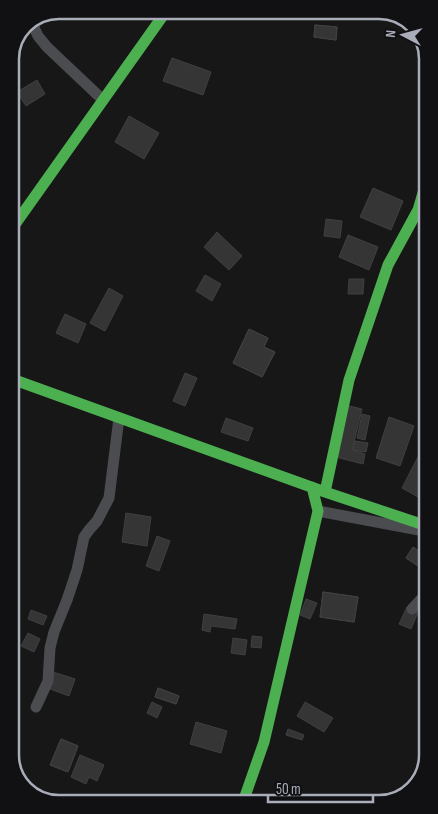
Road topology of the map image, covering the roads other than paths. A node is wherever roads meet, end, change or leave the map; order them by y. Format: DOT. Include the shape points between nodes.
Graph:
graph roads {
  1 [pos="161,19"];
  2 [pos="34,27"];
  3 [pos="103,100"];
  4 [pos="419,207"];
  5 [pos="19,219"];
  6 [pos="19,382"];
  7 [pos="119,418"];
  8 [pos="312,487"];
  9 [pos="325,492"];
  10 [pos="318,511"];
  11 [pos="419,523"];
  12 [pos="419,530"];
  13 [pos="419,602"];
  14 [pos="412,609"];
  15 [pos="36,707"];
  16 [pos="245,795"];
  1 -- 3 [label="street"];
  2 -- 3 [label="street" via="47,47"];
  3 -- 5 [label="street"];
  4 -- 9 [label="street" via="388,265 349,380"];
  6 -- 7 [label="street"];
  7 -- 8 [label="street"];
  7 -- 15 [label="street" via="109,498 84,538 77,570 54,632 48,681"];
  8 -- 9 [label="street"];
  8 -- 10 [label="street"];
  9 -- 11 [label="street"];
  10 -- 12 [label="street"];
  10 -- 16 [label="street" via="264,742"];
  13 -- 14 [label="street"];
}
